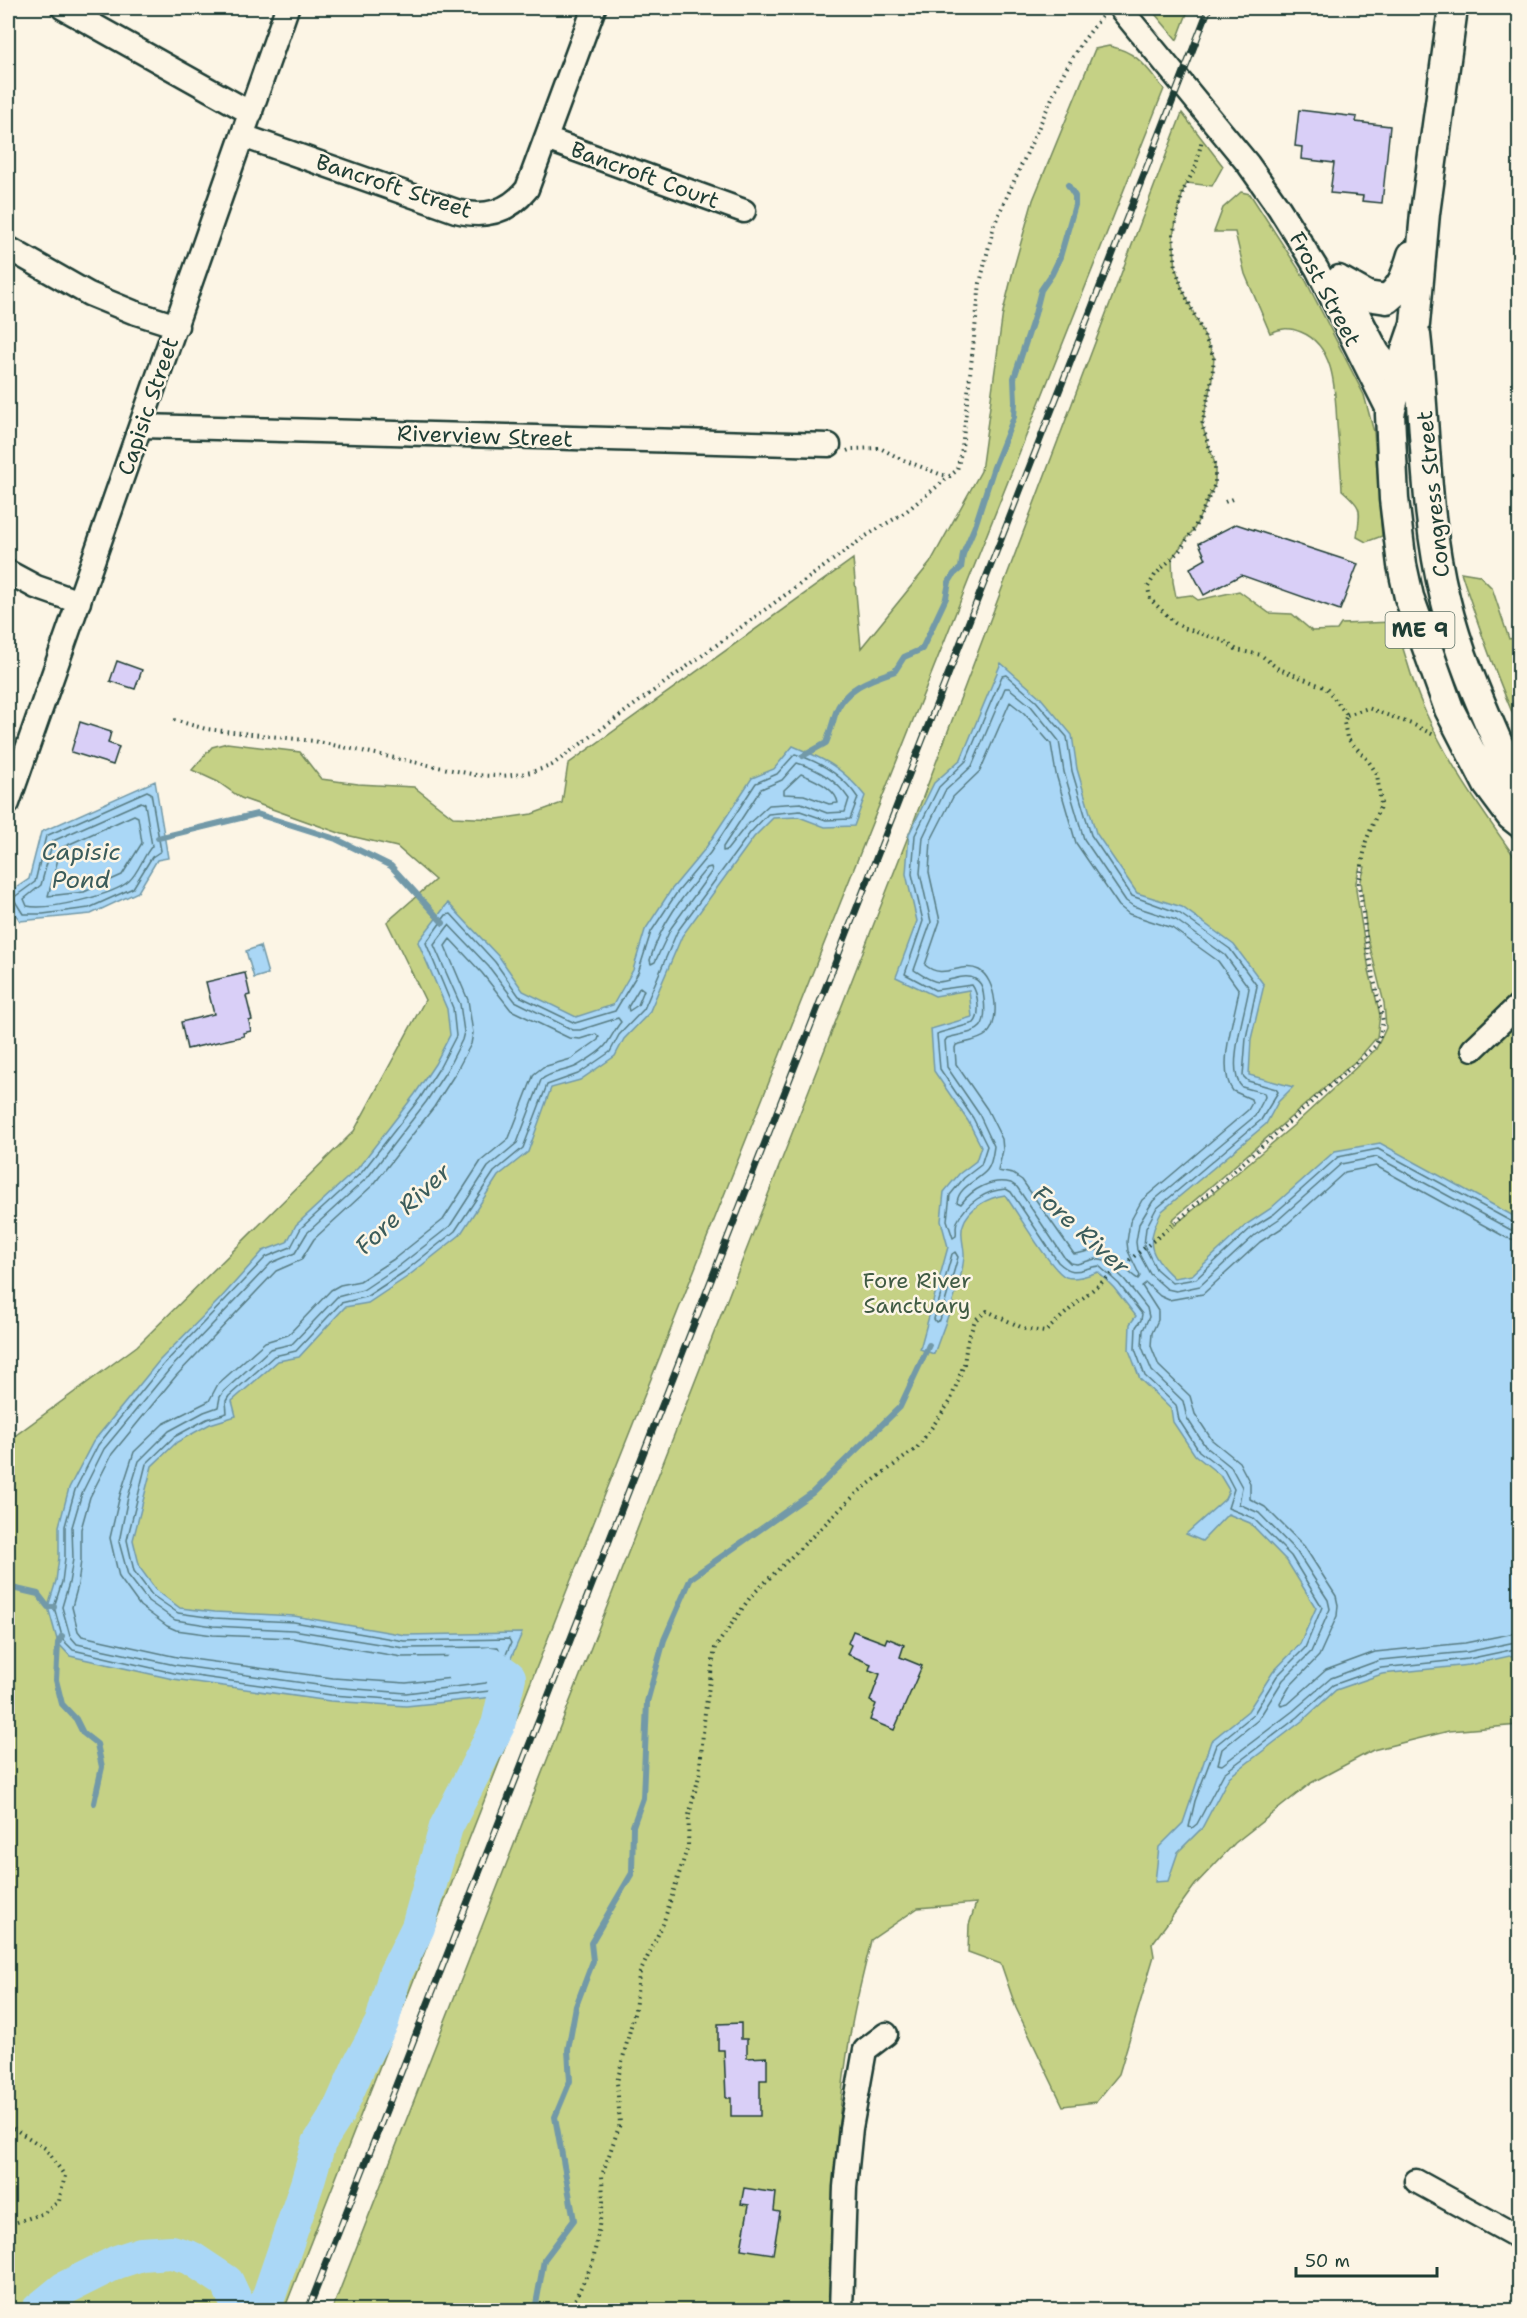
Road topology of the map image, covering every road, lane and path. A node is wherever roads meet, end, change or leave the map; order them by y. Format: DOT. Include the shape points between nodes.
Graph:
graph roads {
  1 [pos="63,8"];
  2 [pos="288,8"];
  3 [pos="594,8"];
  4 [pos="1108,8"];
  5 [pos="1120,8"];
  6 [pos="1453,8"];
  7 [pos="251,113"];
  8 [pos="1203,134"];
  9 [pos="243,136"];
  10 [pos="546,140"];
  11 [pos="1250,166"];
  12 [pos="744,211"];
  13 [pos="1425,213"];
  14 [pos="8,248"];
  15 [pos="1342,282"];
  16 [pos="1415,324"];
  17 [pos="177,326"];
  18 [pos="1399,379"];
  19 [pos="1390,414"];
  20 [pos="142,426"];
  21 [pos="829,445"];
  22 [pos="950,476"];
  23 [pos="1232,499"];
  24 [pos="1225,502"];
  25 [pos="8,572"];
  26 [pos="79,602"];
  27 [pos="1347,716"];
  28 [pos="174,720"];
  29 [pos="1446,741"];
  30 [pos="1508,769"];
  31 [pos="9,793"];
  32 [pos="1520,794"];
  33 [pos="1520,823"];
  34 [pos="1520,1004"];
  35 [pos="1473,1049"];
  36 [pos="886,2034"];
  37 [pos="8,2125"];
  38 [pos="1416,2181"];
  39 [pos="8,2225"];
  40 [pos="1520,2238"];
  41 [pos="570,2310"];
  42 [pos="841,2310"];
  1 -- 7 [label="street"];
  2 -- 7 [label="street, Capisic Street"];
  3 -- 10 [label="street, Bancroft Street"];
  4 -- 22 [label="path" via="1063,74 994,225 980,283 962,448 957,470"];
  5 -- 11 [label="street, Frost Street"];
  6 -- 13 [label="main road, Congress Street / ME 9"];
  7 -- 9 [label="street, Capisic Street"];
  8 -- 27 [label="path" via="1173,235 1182,288 1214,357 1203,425 1215,464 1215,484 1194,529 1148,587 1150,599 1174,623 1224,641 1237,650 1261,655 1277,668 1326,688"];
  9 -- 10 [label="street, Bancroft Street" via="471,215 494,213 513,204 527,189"];
  9 -- 17 [label="street, Capisic Street"];
  10 -- 12 [label="street, Bancroft Court"];
  11 -- 15 [label="street, Frost Street" via="1288,203"];
  11 -- 19 [label="street, Frost Street" via="1317,269"];
  13 -- 15 [label="main road" via="1398,291 1387,299 1367,297"];
  13 -- 16 [label="main road, Congress Street / ME 9"];
  14 -- 17 [label="street" via="89,294"];
  15 -- 18 [label="street, Frost Street" via="1378,352"];
  16 -- 18 [label="main road, Congress Street / ME 9"];
  16 -- 30 [label="main road, Congress Street / ME 9" via="1431,518 1445,599 1468,673"];
  17 -- 20 [label="street, Capisic Street"];
  18 -- 19 [label="main road, Congress Street / ME 9"];
  18 -- 30 [label="main road, ME 9" via="1411,423 1418,525 1433,605 1463,688"];
  19 -- 33 [label="main road, Congress Street / ME 9" via="1394,499 1409,597 1454,721 1488,784"];
  20 -- 21 [label="street, Riverview Street"];
  20 -- 26 [label="street, Capisic Street"];
  21 -- 22 [label="path" via="829,461 852,448 880,448 922,469"];
  22 -- 28 [label="path" via="552,765 535,772 501,777 476,775 314,741 206,729"];
  23 -- 24 [label="path"];
  25 -- 26 [label="street"];
  26 -- 31 [label="street, Capisic Street"];
  27 -- 29 [label="path" via="1368,708"];
  27 -- 41 [label="path" via="1347,738 1377,774 1381,804 1366,841 1359,883 1365,937 1383,1021 1380,1036 1375,1046 1174,1224 1044,1332 1025,1329 987,1311 975,1320 950,1402 917,1448 858,1492 791,1556 751,1596 715,1648 699,1776 689,1815 688,1846 663,1924 639,1975 635,2010 617,2082 620,2124 602,2175 603,2202 593,2262"];
  30 -- 32 [label="main road, Congress Street / ME 9"];
  34 -- 35 [label="street"];
  36 -- 42 [label="street" via="864,2050 851,2128"];
  37 -- 39 [label="path" via="45,2148 65,2176 59,2201 44,2212"];
  38 -- 40 [label="street"];
}
